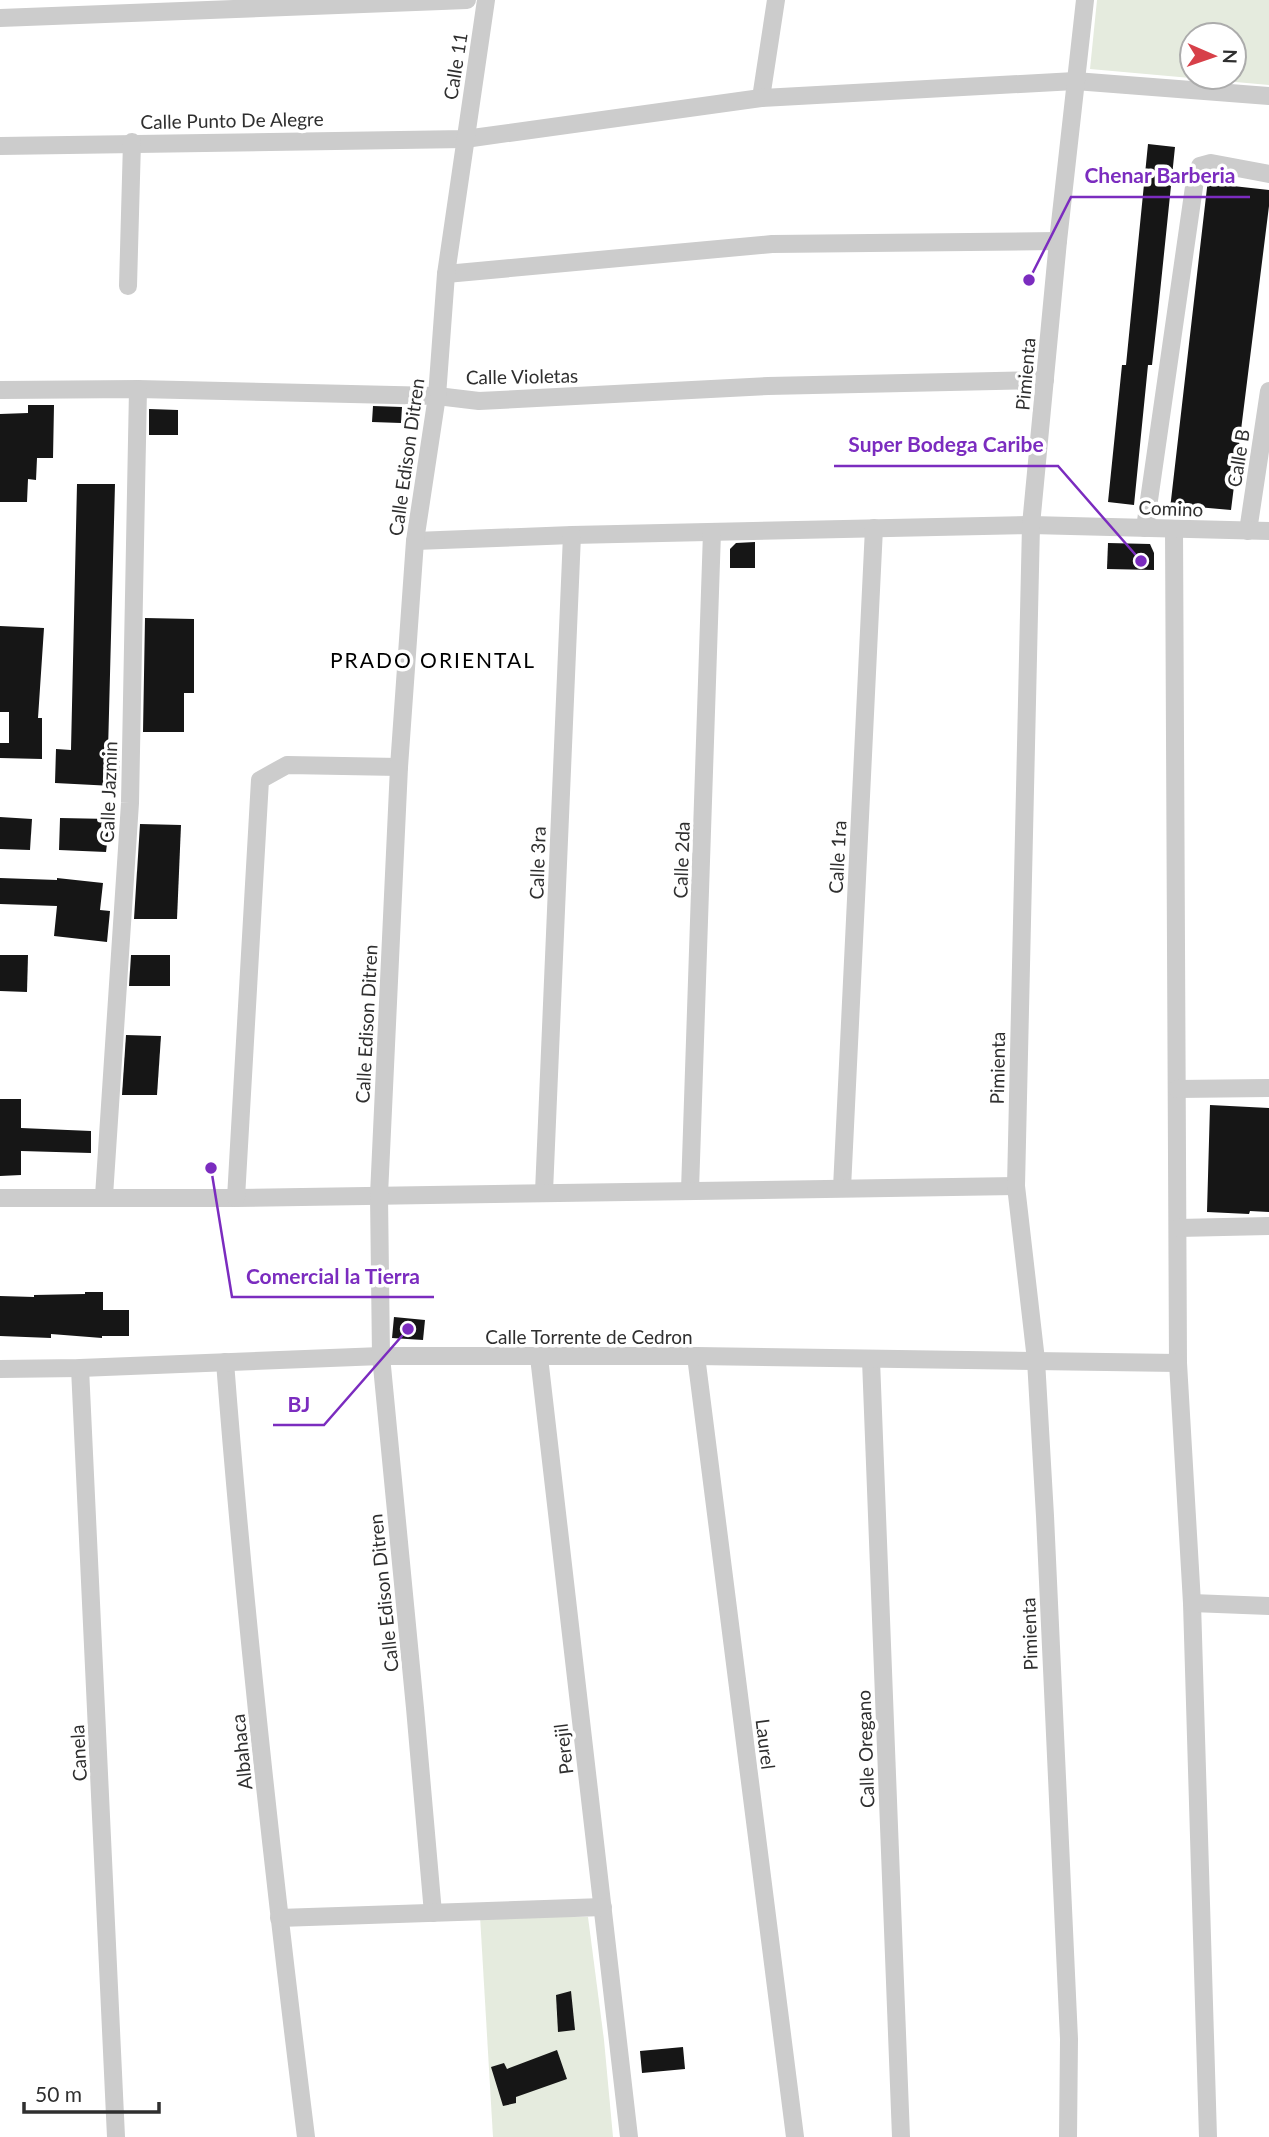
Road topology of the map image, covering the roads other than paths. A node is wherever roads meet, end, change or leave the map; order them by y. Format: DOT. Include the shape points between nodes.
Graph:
graph roads {
  1 [pos="467,0"];
  2 [pos="486,0"];
  3 [pos="776,0"];
  4 [pos="1085,0"];
  5 [pos="0,18"];
  6 [pos="1074,81"];
  7 [pos="1269,96"];
  8 [pos="761,99"];
  9 [pos="464,139"];
  10 [pos="132,142"];
  11 [pos="0,146"];
  12 [pos="1269,174"];
  13 [pos="1058,241"];
  14 [pos="446,274"];
  15 [pos="128,286"];
  16 [pos="1045,380"];
  17 [pos="0,390"];
  18 [pos="138,390"];
  19 [pos="1269,391"];
  20 [pos="437,396"];
  21 [pos="1031,525"];
  22 [pos="874,528"];
  23 [pos="1145,528"];
  24 [pos="1174,529"];
  25 [pos="1248,531"];
  26 [pos="1269,531"];
  27 [pos="712,532"];
  28 [pos="572,535"];
  29 [pos="415,541"];
  30 [pos="399,767"];
  31 [pos="1269,1088"];
  32 [pos="1177,1089"];
  33 [pos="1016,1186"];
  34 [pos="842,1188"];
  35 [pos="690,1190"];
  36 [pos="544,1192"];
  37 [pos="379,1195"];
  38 [pos="104,1196"];
  39 [pos="0,1198"];
  40 [pos="236,1198"];
  41 [pos="1269,1226"];
  42 [pos="1178,1228"];
  43 [pos="381,1356"];
  44 [pos="696,1356"];
  45 [pos="539,1357"];
  46 [pos="871,1360"];
  47 [pos="1035,1360"];
  48 [pos="225,1362"];
  49 [pos="1178,1363"];
  50 [pos="0,1368"];
  51 [pos="80,1368"];
  52 [pos="1192,1603"];
  53 [pos="1269,1606"];
  54 [pos="603,1908"];
  55 [pos="433,1913"];
  56 [pos="279,1918"];
  57 [pos="116,2137"];
  58 [pos="306,2137"];
  59 [pos="629,2137"];
  60 [pos="795,2137"];
  61 [pos="901,2137"];
  62 [pos="1068,2137"];
  63 [pos="1208,2137"];
  1 -- 5 [label="street"];
  2 -- 9 [label="street, Calle 11"];
  3 -- 8 [label="street"];
  4 -- 6 [label="street, Pimienta"];
  6 -- 7 [label="street, Calle Punto De Alegre"];
  6 -- 8 [label="street, Calle Punto De Alegre"];
  6 -- 13 [label="street, Pimienta"];
  8 -- 9 [label="street, Calle Punto De Alegre"];
  9 -- 10 [label="street, Calle Punto De Alegre"];
  9 -- 14 [label="street, Calle Edison Ditren"];
  10 -- 11 [label="street, Calle Punto De Alegre"];
  10 -- 15 [label="street"];
  12 -- 23 [label="street" via="1211,163 1200,166 1195,180"];
  13 -- 14 [label="street" via="772,244"];
  13 -- 16 [label="street, Pimienta"];
  14 -- 20 [label="street, Calle Edison Ditren"];
  16 -- 20 [label="street, Calle Violetas" via="768,386 479,401"];
  16 -- 21 [label="street, Pimienta"];
  17 -- 18 [label="street, Calle Violetas"];
  18 -- 20 [label="street, Calle Violetas"];
  18 -- 38 [label="street, Calle Jazmin" via="130,803"];
  19 -- 25 [label="street, Calle B"];
  20 -- 29 [label="street, Calle Edison Ditren"];
  21 -- 22 [label="street, Comino"];
  21 -- 23 [label="street, Comino"];
  21 -- 33 [label="street, Pimienta"];
  22 -- 27 [label="street, Comino"];
  22 -- 34 [label="street, Calle 1ra"];
  23 -- 24 [label="street, Comino"];
  24 -- 25 [label="street, Comino"];
  24 -- 32 [label="street"];
  25 -- 26 [label="street, Comino"];
  27 -- 28 [label="street, Comino"];
  27 -- 35 [label="street, Calle 2da"];
  28 -- 29 [label="street, Comino"];
  28 -- 36 [label="street, Calle 3ra"];
  29 -- 30 [label="street, Calle Edison Ditren"];
  30 -- 37 [label="street, Calle Edison Ditren"];
  30 -- 40 [label="street" via="287,765 260,780"];
  31 -- 32 [label="street"];
  32 -- 42 [label="street"];
  33 -- 34 [label="street"];
  33 -- 47 [label="street, Pimienta"];
  34 -- 35 [label="street"];
  35 -- 36 [label="street"];
  36 -- 37 [label="street"];
  37 -- 40 [label="street"];
  37 -- 43 [label="street, Calle Edison Ditren"];
  38 -- 39 [label="street"];
  38 -- 40 [label="street"];
  41 -- 42 [label="street"];
  42 -- 49 [label="street"];
  43 -- 45 [label="street, Calle Torrente de Cedron"];
  43 -- 48 [label="street, Calle Torrente de Cedron"];
  43 -- 55 [label="street, Calle Edison Ditren"];
  44 -- 45 [label="street, Calle Torrente de Cedron"];
  44 -- 46 [label="street, Calle Torrente de Cedron"];
  44 -- 60 [label="street, Laurel"];
  45 -- 54 [label="street, Perejil"];
  46 -- 47 [label="street, Calle Torrente de Cedron"];
  46 -- 61 [label="street, Calle Oregano"];
  47 -- 49 [label="street, Calle Torrente de Cedron"];
  47 -- 62 [label="street, Pimienta" via="1069,2039"];
  48 -- 51 [label="street, Calle Torrente de Cedron"];
  48 -- 56 [label="street, Albahaca"];
  49 -- 52 [label="street"];
  50 -- 51 [label="street, Calle Torrente de Cedron"];
  51 -- 57 [label="street, Canela"];
  52 -- 53 [label="street"];
  52 -- 63 [label="street"];
  54 -- 55 [label="street"];
  54 -- 59 [label="street, Perejil"];
  55 -- 56 [label="street"];
  56 -- 58 [label="street, Albahaca"];
}
